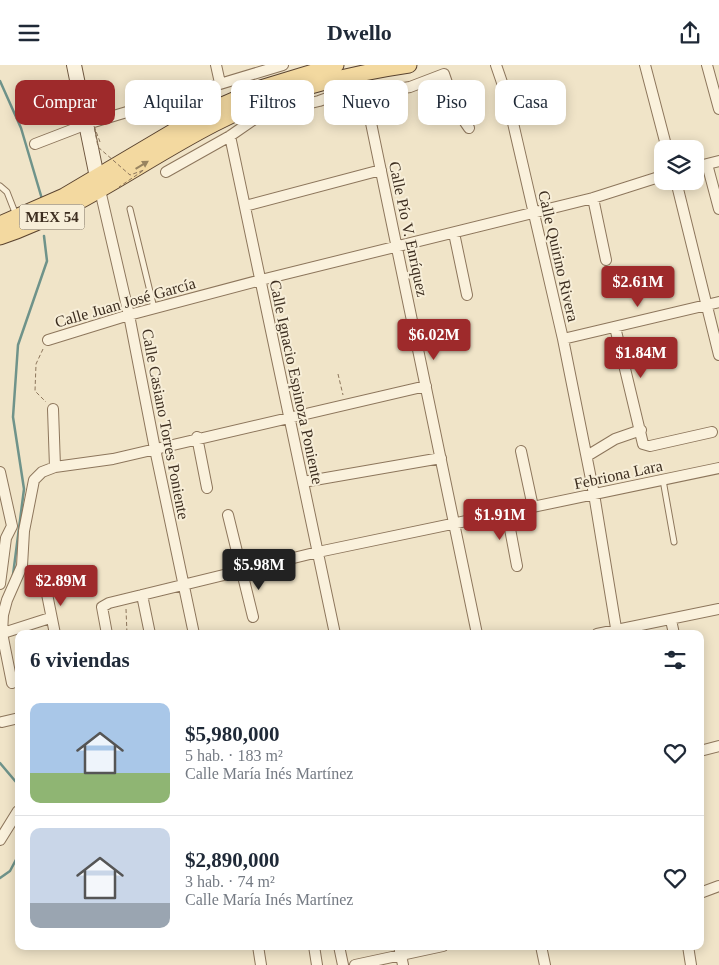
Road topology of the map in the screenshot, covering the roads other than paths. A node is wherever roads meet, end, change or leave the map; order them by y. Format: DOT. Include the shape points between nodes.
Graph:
graph roads {
  1 [pos="74,65"];
  2 [pos="216,65"];
  3 [pos="283,65"];
  4 [pos="336,65"];
  5 [pos="409,65"];
  6 [pos="496,65"];
  7 [pos="645,65"];
  8 [pos="707,65"];
  9 [pos="77,80"];
  10 [pos="219,80"];
  11 [pos="221,83"];
  12 [pos="408,87"];
  13 [pos="324,99"];
  14 [pos="719,109"];
  15 [pos="84,125"];
  16 [pos="87,125"];
  17 [pos="372,125"];
  18 [pos="468,128"];
  19 [pos="230,136"];
  20 [pos="665,140"];
  21 [pos="35,144"];
  22 [pos="719,161"];
  23 [pos="707,164"];
  24 [pos="704,165"];
  25 [pos="381,170"];
  26 [pos="166,172"];
  27 [pos="654,178"];
  28 [pos="99,184"];
  29 [pos="0,186"];
  30 [pos="678,190"];
  31 [pos="592,197"];
  32 [pos="245,206"];
  33 [pos="130,209"];
  34 [pos="719,209"];
  35 [pos="533,212"];
  36 [pos="17,217"];
  37 [pos="0,224"];
  38 [pos="454,233"];
  39 [pos="0,237"];
  40 [pos="397,246"];
  41 [pos="606,260"];
  42 [pos="261,281"];
  43 [pos="467,295"];
  44 [pos="719,302"];
  45 [pos="706,305"];
  46 [pos="154,309"];
  47 [pos="130,315"];
  48 [pos="615,327"];
  49 [pos="563,339"];
  50 [pos="48,340"];
  51 [pos="719,355"];
  52 [pos="426,385"];
  53 [pos="53,409"];
  54 [pos="289,416"];
  55 [pos="641,430"];
  56 [pos="712,432"];
  57 [pos="197,437"];
  58 [pos="154,449"];
  59 [pos="521,451"];
  60 [pos="587,456"];
  61 [pos="440,458"];
  62 [pos="55,467"];
  63 [pos="719,468"];
  64 [pos="0,472"];
  65 [pos="663,480"];
  66 [pos="303,483"];
  67 [pos="1,487"];
  68 [pos="207,488"];
  69 [pos="594,495"];
  70 [pos="533,507"];
  71 [pos="507,513"];
  72 [pos="228,515"];
  73 [pos="454,524"];
  74 [pos="12,526"];
  75 [pos="24,531"];
  76 [pos="674,542"];
  77 [pos="318,553"];
  78 [pos="516,566"];
  79 [pos="241,571"];
  80 [pos="0,584"];
  81 [pos="45,585"];
  82 [pos="182,585"];
  83 [pos="142,595"];
  84 [pos="719,609"];
  85 [pos="254,617"];
  86 [pos="50,618"];
  87 [pos="671,619"];
  88 [pos="54,630"];
  89 [pos="106,630"];
  90 [pos="149,630"];
  91 [pos="193,630"];
  92 [pos="334,630"];
  93 [pos="476,630"];
  94 [pos="617,630"];
  95 [pos="625,630"];
  96 [pos="673,630"];
  97 [pos="1,633"];
  98 [pos="12,683"];
  99 [pos="15,719"];
  100 [pos="2,722"];
  101 [pos="719,746"];
  102 [pos="704,750"];
  103 [pos="15,816"];
  104 [pos="0,840"];
  105 [pos="719,886"];
  106 [pos="704,892"];
  107 [pos="259,950"];
  108 [pos="314,950"];
  109 [pos="340,950"];
  110 [pos="426,950"];
  111 [pos="542,950"];
  112 [pos="689,950"];
  113 [pos="401,956"];
  114 [pos="261,965"];
  115 [pos="316,965"];
  116 [pos="343,965"];
  117 [pos="355,965"];
  118 [pos="545,965"];
  119 [pos="691,965"];
  1 -- 9 [label="street"];
  2 -- 10 [label="street"];
  3 -- 11 [label="street"];
  4 -- 28 [label="main road, MEX 54" via="292,77 226,103 164,135"];
  28 -- 5 [label="main road, MEX 54, one-way" via="213,124 267,101 323,81"];
  6 -- 35 [label="street, Calle Quirino Rivera" via="507,97"];
  7 -- 20 [label="street"];
  8 -- 14 [label="street"];
  12 -- 18 [label="street" via="444,74 456,109"];
  13 -- 19 [label="street" via="270,113"];
  15 -- 21 [label="street"];
  16 -- 28 [label="street"];
  17 -- 25 [label="street, Calle Pío V. Enríquez"];
  19 -- 26 [label="street"];
  19 -- 32 [label="street, Calle Ignacio Espinoza Poniente"];
  22 -- 23 [label="street"];
  23 -- 24 [label="street"];
  23 -- 34 [label="street"];
  25 -- 32 [label="street"];
  25 -- 40 [label="street, Calle Pío V. Enríquez"];
  27 -- 31 [label="street, Calle Juan José García"];
  28 -- 36 [label="main road, MEX 54"];
  28 -- 39 [label="main road, MEX 54" via="55,216"];
  28 -- 47 [label="street, Calle Casiano Torres Poniente"];
  29 -- 36 [label="lane" via="7,192"];
  30 -- 45 [label="street"];
  31 -- 35 [label="street, Calle Juan José García"];
  31 -- 41 [label="street"];
  32 -- 42 [label="street, Calle Ignacio Espinoza Poniente"];
  33 -- 46 [label="lane"];
  35 -- 38 [label="street, Calle Juan José García"];
  35 -- 49 [label="street, Calle Quirino Rivera"];
  36 -- 37 [label="main road, MEX 54"];
  38 -- 40 [label="street, Calle Juan José García"];
  38 -- 43 [label="street"];
  40 -- 42 [label="street, Calle Juan José García"];
  40 -- 52 [label="street, Calle Pío V. Enríquez"];
  42 -- 46 [label="street, Calle Juan José García"];
  42 -- 54 [label="street, Calle Ignacio Espinoza Poniente"];
  44 -- 45 [label="street"];
  45 -- 48 [label="street"];
  45 -- 51 [label="street"];
  46 -- 47 [label="street, Calle Juan José García"];
  47 -- 50 [label="street, Calle Juan José García"];
  47 -- 58 [label="street, Calle Casiano Torres Poniente"];
  48 -- 49 [label="street"];
  48 -- 55 [label="street"];
  49 -- 60 [label="street, Calle Quirino Rivera"];
  52 -- 54 [label="street"];
  52 -- 61 [label="street, Calle Pío V. Enríquez"];
  53 -- 62 [label="street"];
  54 -- 57 [label="street"];
  54 -- 66 [label="street, Calle Ignacio Espinoza Poniente"];
  55 -- 56 [label="street" via="642,442 650,447"];
  55 -- 60 [label="street" via="615,439"];
  57 -- 58 [label="street"];
  57 -- 68 [label="street"];
  58 -- 62 [label="street" via="113,459"];
  58 -- 82 [label="street, Calle Casiano Torres Poniente"];
  59 -- 70 [label="street"];
  60 -- 69 [label="street, Calle Quirino Rivera"];
  61 -- 66 [label="street"];
  61 -- 73 [label="street, Calle Pío V. Enríquez"];
  62 -- 75 [label="street" via="42,471 34,481"];
  63 -- 65 [label="street, Febriona Lara"];
  64 -- 67 [label="street"];
  65 -- 69 [label="street, Febriona Lara"];
  65 -- 76 [label="lane"];
  66 -- 77 [label="street, Calle Ignacio Espinoza Poniente"];
  67 -- 74 [label="street"];
  69 -- 70 [label="street, Febriona Lara"];
  69 -- 94 [label="street, Calle Quirino Rivera"];
  70 -- 71 [label="street, Febriona Lara"];
  71 -- 73 [label="street, Febriona Lara"];
  71 -- 78 [label="street"];
  72 -- 79 [label="street"];
  73 -- 77 [label="street, Febriona Lara"];
  73 -- 93 [label="street, Calle Pío V. Enríquez"];
  74 -- 75 [label="street"];
  74 -- 80 [label="street" via="6,538"];
  75 -- 97 [label="street" via="22,566 7,600"];
  77 -- 79 [label="street, Febriona Lara"];
  77 -- 92 [label="street, Calle Ignacio Espinoza Poniente"];
  79 -- 82 [label="street, Febriona Lara"];
  79 -- 85 [label="street"];
  81 -- 86 [label="street"];
  82 -- 83 [label="street, Febriona Lara"];
  82 -- 91 [label="street, Calle Casiano Torres Poniente"];
  83 -- 89 [label="street, Febriona Lara" via="102,607"];
  83 -- 90 [label="street"];
  84 -- 87 [label="street"];
  86 -- 88 [label="street"];
  86 -- 97 [label="street"];
  87 -- 95 [label="street"];
  87 -- 96 [label="street"];
  97 -- 98 [label="street"];
  99 -- 100 [label="street"];
  101 -- 102 [label="street"];
  103 -- 104 [label="street"];
  105 -- 106 [label="street"];
  107 -- 114 [label="street"];
  108 -- 115 [label="street"];
  109 -- 116 [label="street"];
  110 -- 113 [label="street"];
  111 -- 118 [label="street"];
  112 -- 119 [label="street"];
  113 -- 117 [label="street"];
}
